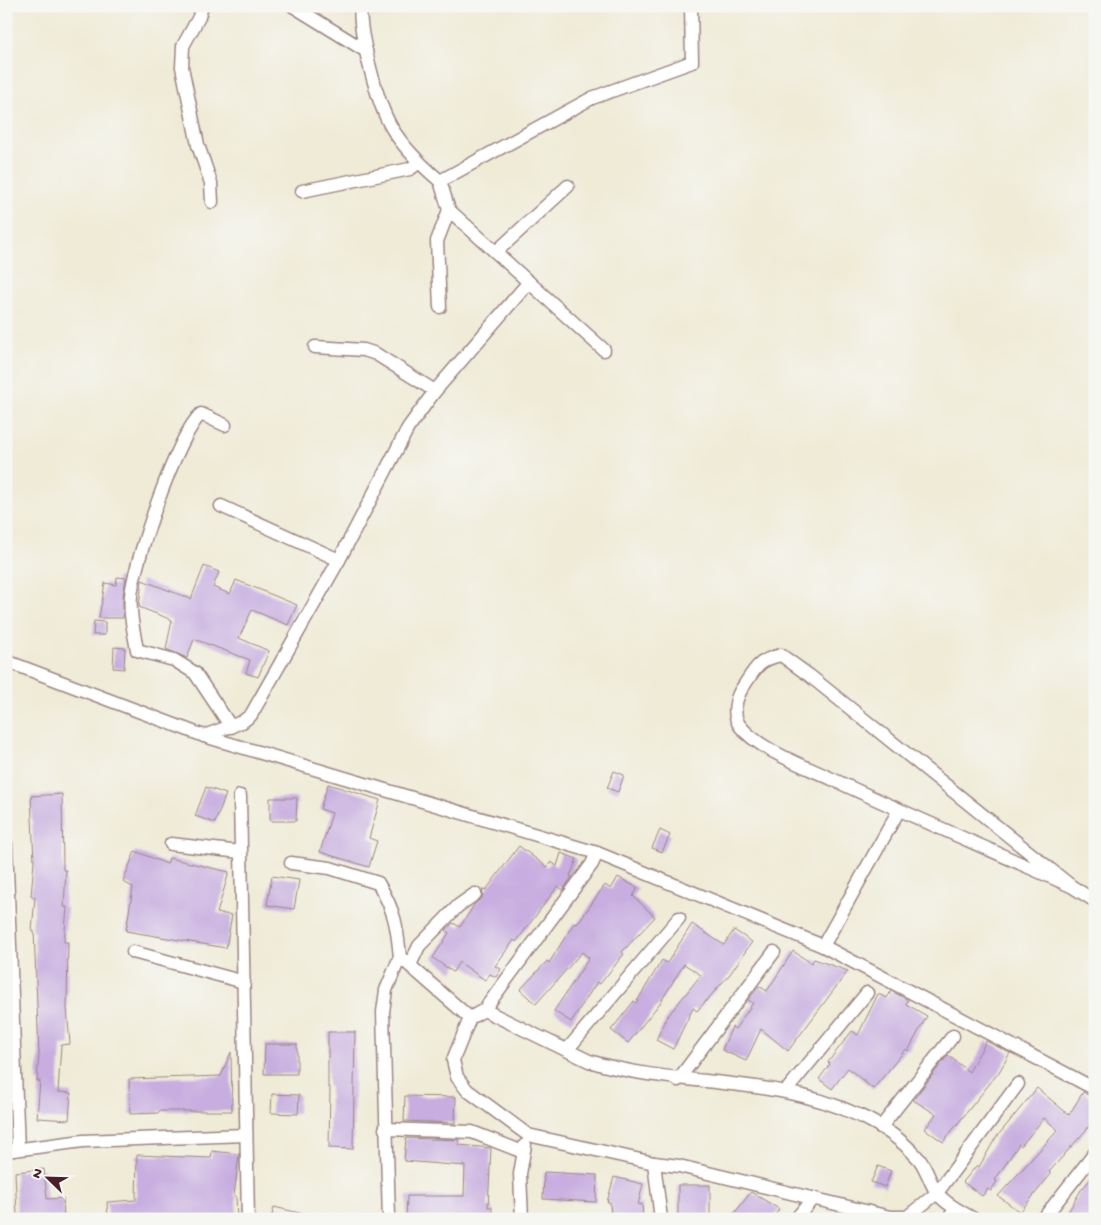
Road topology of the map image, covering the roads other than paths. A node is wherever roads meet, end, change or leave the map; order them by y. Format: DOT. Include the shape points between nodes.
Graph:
graph roads {
  1 [pos="202,6"];
  2 [pos="293,6"];
  3 [pos="361,6"];
  4 [pos="692,6"];
  5 [pos="366,51"];
  6 [pos="418,163"];
  7 [pos="440,181"];
  8 [pos="568,186"];
  9 [pos="302,191"];
  10 [pos="212,202"];
  11 [pos="449,210"];
  12 [pos="496,252"];
  13 [pos="529,282"];
  14 [pos="440,307"];
  15 [pos="315,346"];
  16 [pos="604,350"];
  17 [pos="435,390"];
  18 [pos="225,425"];
  19 [pos="221,506"];
  20 [pos="339,560"];
  21 [pos="6,661"];
  22 [pos="231,727"];
  23 [pos="204,736"];
  24 [pos="240,796"];
  25 [pos="899,810"];
  26 [pos="6,844"];
  27 [pos="171,844"];
  28 [pos="240,852"];
  29 [pos="597,853"];
  30 [pos="290,863"];
  31 [pos="1071,886"];
  32 [pos="475,894"];
  33 [pos="1095,900"];
  34 [pos="680,918"];
  35 [pos="823,946"];
  36 [pos="133,952"];
  37 [pos="774,952"];
  38 [pos="400,957"];
  39 [pos="410,965"];
  40 [pos="244,982"];
  41 [pos="867,993"];
  42 [pos="484,1010"];
  43 [pos="470,1018"];
  44 [pos="953,1036"];
  45 [pos="567,1050"];
  46 [pos="678,1080"];
  47 [pos="1018,1084"];
  48 [pos="1095,1089"];
  49 [pos="786,1091"];
  50 [pos="881,1127"];
  51 [pos="385,1129"];
  52 [pos="245,1134"];
  53 [pos="528,1135"];
  54 [pos="12,1150"];
  55 [pos="523,1152"];
  56 [pos="1095,1153"];
  57 [pos="654,1163"];
  58 [pos="937,1193"];
  59 [pos="813,1198"];
  60 [pos="952,1214"];
  61 [pos="248,1219"];
  62 [pos="389,1219"];
  63 [pos="522,1219"];
  64 [pos="661,1219"];
  65 [pos="796,1219"];
  66 [pos="974,1219"];
  67 [pos="1043,1219"];
  1 -- 10 [label="street" via="183,46 182,67 198,145 211,183"];
  2 -- 5 [label="street"];
  3 -- 5 [label="street"];
  4 -- 7 [label="street" via="692,62 592,98"];
  5 -- 6 [label="street" via="387,120"];
  6 -- 7 [label="street"];
  6 -- 9 [label="street" via="410,169"];
  7 -- 11 [label="street"];
  8 -- 12 [label="street"];
  11 -- 12 [label="street"];
  11 -- 14 [label="street" via="437,241"];
  12 -- 13 [label="street"];
  13 -- 16 [label="street"];
  13 -- 17 [label="street"];
  15 -- 17 [label="street" via="376,354"];
  17 -- 20 [label="street" via="408,428"];
  18 -- 22 [label="street" via="201,414 168,473 133,584 130,609 137,650 174,660 195,673"];
  19 -- 20 [label="street"];
  20 -- 22 [label="street" via="259,703 251,715"];
  21 -- 23 [label="street"];
  22 -- 23 [label="street"];
  23 -- 29 [label="street"];
  24 -- 28 [label="street"];
  25 -- 31 [label="street"];
  25 -- 31 [label="street" via="776,752 746,732 735,712 737,695 760,662 781,655"];
  25 -- 35 [label="street"];
  26 -- 54 [label="street"];
  27 -- 28 [label="street"];
  28 -- 40 [label="street"];
  29 -- 35 [label="street"];
  29 -- 42 [label="street"];
  30 -- 38 [label="street" via="330,868 378,883 391,904"];
  31 -- 33 [label="street"];
  32 -- 39 [label="street" via="458,906 419,946"];
  34 -- 45 [label="street"];
  35 -- 48 [label="street"];
  36 -- 40 [label="street"];
  37 -- 46 [label="street"];
  38 -- 39 [label="street"];
  38 -- 51 [label="street" via="386,990 383,1012"];
  39 -- 43 [label="street"];
  40 -- 52 [label="street"];
  41 -- 49 [label="street"];
  42 -- 43 [label="street"];
  42 -- 45 [label="street"];
  43 -- 53 [label="street" via="453,1060 457,1077 468,1090"];
  44 -- 50 [label="street"];
  45 -- 46 [label="street" via="604,1066"];
  46 -- 49 [label="street"];
  47 -- 58 [label="street"];
  49 -- 50 [label="street" via="856,1114"];
  50 -- 58 [label="street" via="920,1160"];
  51 -- 55 [label="street" via="472,1132"];
  51 -- 62 [label="street"];
  52 -- 54 [label="street" via="83,1141"];
  52 -- 61 [label="street"];
  53 -- 55 [label="street"];
  53 -- 57 [label="street"];
  55 -- 63 [label="street" via="520,1174"];
  56 -- 67 [label="street"];
  57 -- 59 [label="street"];
  57 -- 64 [label="street"];
  58 -- 59 [label="street" via="907,1217 871,1214"];
  58 -- 60 [label="street"];
  59 -- 65 [label="street"];
  60 -- 66 [label="street"];
}
